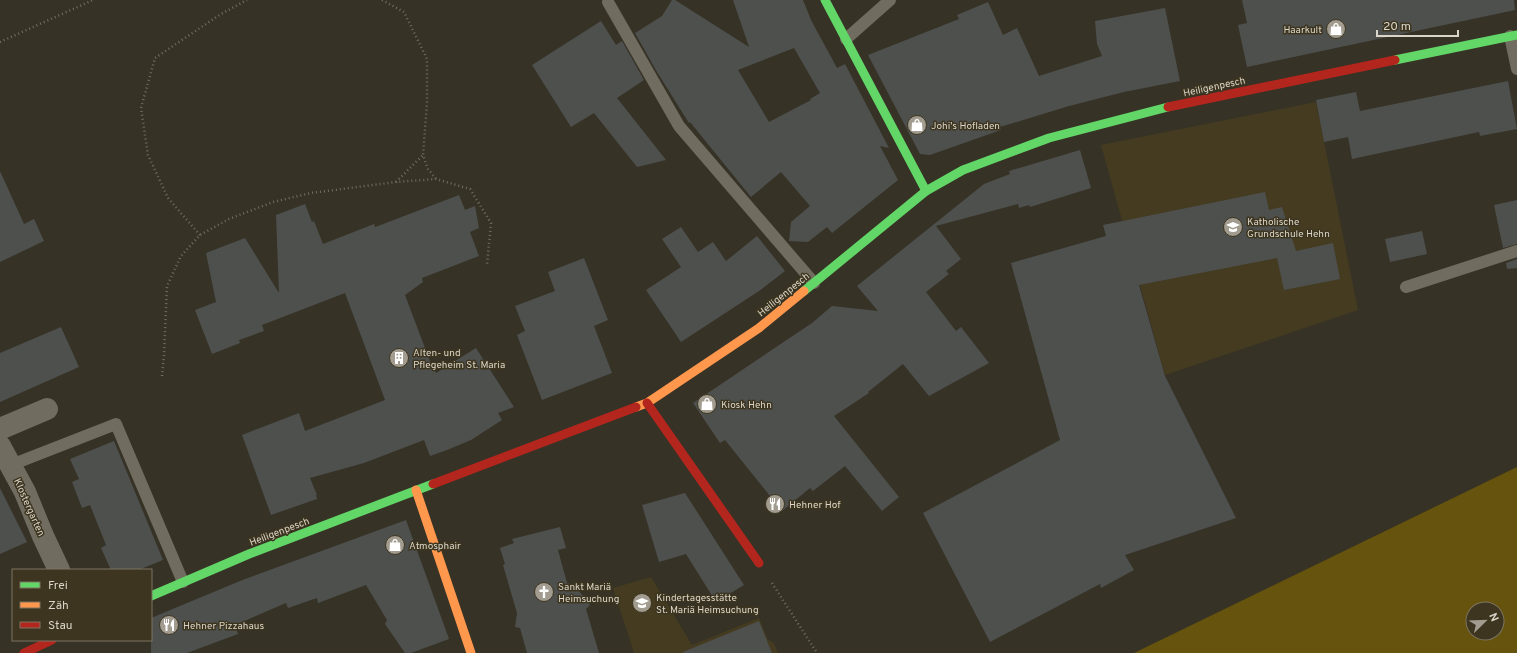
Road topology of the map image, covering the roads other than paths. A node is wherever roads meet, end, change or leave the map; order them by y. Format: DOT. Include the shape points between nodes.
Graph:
graph roads {
  1 [pos="825,0"];
  2 [pos="890,0"];
  3 [pos="608,2"];
  4 [pos="1514,35"];
  5 [pos="846,39"];
  6 [pos="1517,69"];
  7 [pos="926,191"];
  8 [pos="1517,251"];
  9 [pos="814,283"];
  10 [pos="1406,287"];
  11 [pos="647,403"];
  12 [pos="47,409"];
  13 [pos="0,429"];
  14 [pos="0,446"];
  15 [pos="11,465"];
  16 [pos="416,490"];
  17 [pos="759,563"];
  18 [pos="59,569"];
  19 [pos="184,582"];
  20 [pos="152,596"];
  21 [pos="50,641"];
  22 [pos="24,653"];
  23 [pos="471,653"];
  1 -- 5 [label="street"];
  2 -- 5 [label="lane"];
  3 -- 9 [label="lane" via="679,126"];
  4 -- 6 [label="lane"];
  4 -- 7 [label="street, Heiligenpesch" via="1173,106 1049,138 963,170"];
  5 -- 7 [label="street"];
  7 -- 9 [label="street, Heiligenpesch"];
  8 -- 10 [label="lane"];
  9 -- 11 [label="street, Heiligenpesch" via="759,328"];
  11 -- 16 [label="street, Heiligenpesch"];
  11 -- 17 [label="street"];
  12 -- 13 [label="street"];
  14 -- 15 [label="street, Klostergarten"];
  15 -- 18 [label="street, Klostergarten"];
  15 -- 19 [label="lane" via="116,424"];
  16 -- 19 [label="street, Heiligenpesch" via="249,554"];
  16 -- 23 [label="street"];
  19 -- 20 [label="street, Heiligenpesch"];
  21 -- 22 [label="street"];
}
